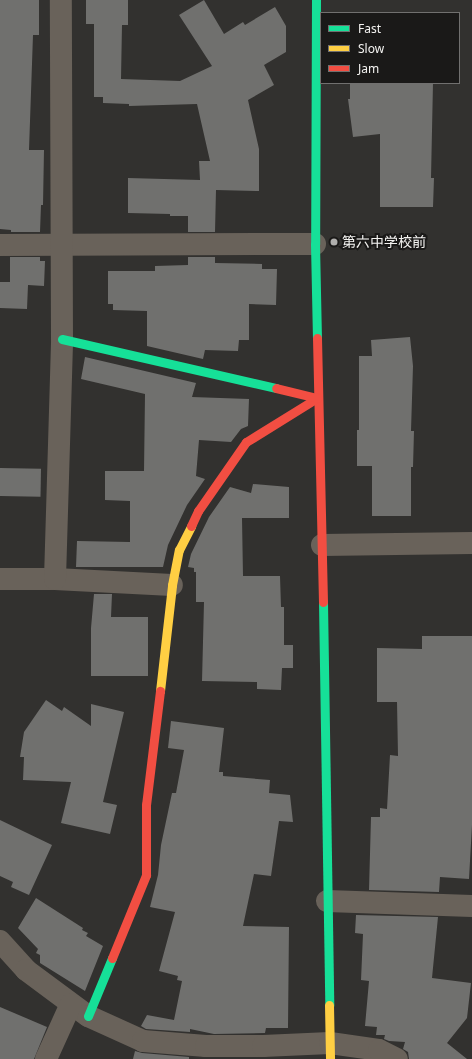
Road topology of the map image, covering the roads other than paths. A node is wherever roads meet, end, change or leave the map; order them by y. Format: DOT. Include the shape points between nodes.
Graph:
graph roads {
  1 [pos="61,0"];
  2 [pos="316,0"];
  3 [pos="315,244"];
  4 [pos="60,245"];
  5 [pos="0,246"];
  6 [pos="62,339"];
  7 [pos="317,398"];
  8 [pos="472,543"];
  9 [pos="322,545"];
  10 [pos="0,579"];
  11 [pos="55,579"];
  12 [pos="172,585"];
  13 [pos="327,901"];
  14 [pos="472,906"];
  15 [pos="0,941"];
  16 [pos="71,1004"];
  17 [pos="88,1016"];
  18 [pos="330,1051"];
  19 [pos="46,1059"];
  20 [pos="397,1059"];
  1 -- 4 [label="street"];
  2 -- 3 [label="street"];
  3 -- 4 [label="street"];
  3 -- 7 [label="street"];
  4 -- 5 [label="street"];
  4 -- 6 [label="street"];
  6 -- 7 [label="street"];
  6 -- 11 [label="street"];
  7 -- 9 [label="street"];
  7 -- 12 [label="street" via="246,442 198,511 179,550"];
  8 -- 9 [label="street"];
  9 -- 13 [label="street"];
  10 -- 11 [label="street"];
  11 -- 12 [label="street"];
  12 -- 17 [label="street" via="146,805 146,875"];
  13 -- 14 [label="street"];
  13 -- 18 [label="street"];
  15 -- 16 [label="street" via="26,970"];
  16 -- 17 [label="street"];
  16 -- 19 [label="street"];
  17 -- 18 [label="street" via="143,1041"];
  18 -- 20 [label="street" via="379,1050"];
}
